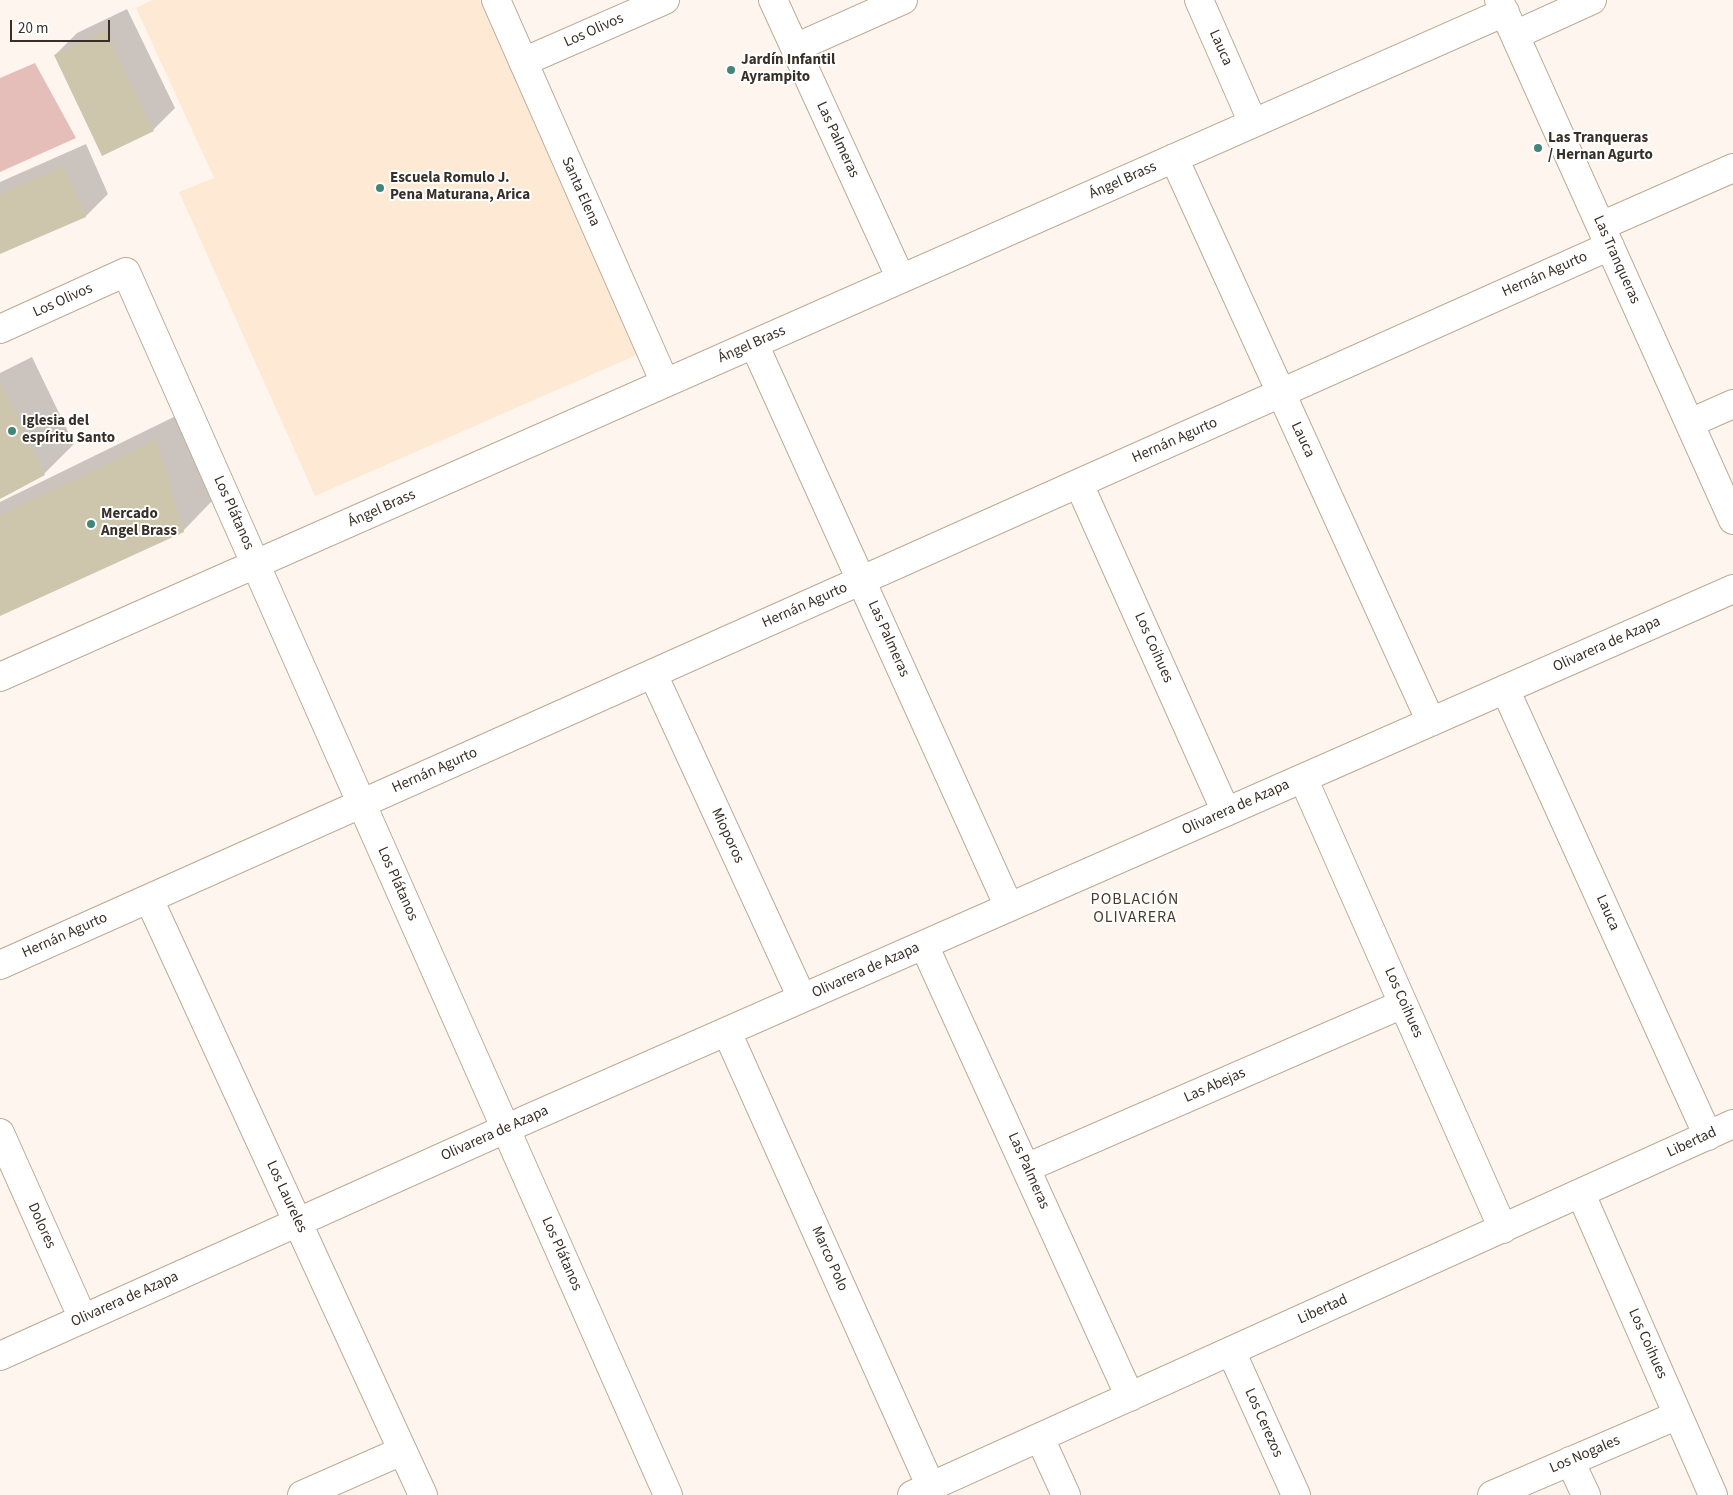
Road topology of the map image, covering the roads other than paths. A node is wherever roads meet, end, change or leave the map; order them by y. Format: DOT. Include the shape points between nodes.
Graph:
graph roads {
  1 [pos="496,0"];
  2 [pos="665,0"];
  3 [pos="773,0"];
  4 [pos="903,0"];
  5 [pos="1199,0"];
  6 [pos="1592,0"];
  7 [pos="1506,16"];
  8 [pos="795,48"];
  9 [pos="523,62"];
  10 [pos="1253,123"];
  11 [pos="1174,158"];
  12 [pos="1733,168"];
  13 [pos="1605,236"];
  14 [pos="126,272"];
  15 [pos="901,279"];
  16 [pos="0,329"];
  17 [pos="754,344"];
  18 [pos="665,383"];
  19 [pos="1281,393"];
  20 [pos="1733,404"];
  21 [pos="1690,423"];
  22 [pos="1079,484"];
  23 [pos="1733,520"];
  24 [pos="256,564"];
  25 [pos="862,581"];
  26 [pos="1733,589"];
  27 [pos="653,674"];
  28 [pos="0,678"];
  29 [pos="1505,689"];
  30 [pos="1431,722"];
  31 [pos="1303,778"];
  32 [pos="362,804"];
  33 [pos="1226,812"];
  34 [pos="150,899"];
  35 [pos="1009,907"];
  36 [pos="924,944"];
  37 [pos="0,965"];
  38 [pos="802,998"];
  39 [pos="1404,1004"];
  40 [pos="727,1032"];
  41 [pos="1733,1124"];
  42 [pos="506,1128"];
  43 [pos="0,1133"];
  44 [pos="1708,1136"];
  45 [pos="1026,1168"];
  46 [pos="1581,1194"];
  47 [pos="298,1222"];
  48 [pos="1504,1229"];
  49 [pos="83,1319"];
  50 [pos="1231,1351"];
  51 [pos="0,1356"];
  52 [pos="1130,1397"];
  53 [pos="1678,1415"];
  54 [pos="1040,1438"];
  55 [pos="402,1451"];
  56 [pos="1570,1461"];
  57 [pos="922,1491"];
  58 [pos="302,1495"];
  59 [pos="423,1495"];
  60 [pos="668,1495"];
  61 [pos="1066,1495"];
  62 [pos="1296,1495"];
  63 [pos="1492,1495"];
  64 [pos="1586,1495"];
  65 [pos="1713,1495"];
  1 -- 9 [label="street, Santa Elena"];
  2 -- 9 [label="street, Los Olivos"];
  3 -- 8 [label="street, Las Palmeras"];
  4 -- 8 [label="street"];
  5 -- 10 [label="street, Lauca"];
  6 -- 7 [label="street, Ángel Brass"];
  7 -- 10 [label="street, Ángel Brass"];
  7 -- 13 [label="street, Las Tranqueras"];
  8 -- 15 [label="street, Las Palmeras"];
  9 -- 18 [label="street, Santa Elena"];
  10 -- 11 [label="street, Ángel Brass"];
  11 -- 15 [label="street, Ángel Brass"];
  11 -- 19 [label="street, Lauca"];
  12 -- 13 [label="street, Hernán Agurto"];
  13 -- 19 [label="street, Hernán Agurto"];
  13 -- 21 [label="street, Las Tranqueras"];
  14 -- 16 [label="street, Los Olivos"];
  14 -- 24 [label="street, Los Plátanos"];
  15 -- 17 [label="street, Ángel Brass"];
  17 -- 18 [label="street, Ángel Brass"];
  17 -- 25 [label="street, Las Palmeras"];
  18 -- 24 [label="street, Ángel Brass"];
  19 -- 22 [label="street, Hernán Agurto"];
  19 -- 30 [label="street, Lauca"];
  20 -- 21 [label="street"];
  21 -- 23 [label="street, Las Tranqueras"];
  22 -- 25 [label="street, Hernán Agurto"];
  22 -- 33 [label="street, Los Coihues"];
  24 -- 28 [label="street, Ángel Brass"];
  24 -- 32 [label="street, Los Plátanos"];
  25 -- 27 [label="street, Hernán Agurto"];
  25 -- 35 [label="street, Las Palmeras"];
  26 -- 29 [label="street, Olivarera de Azapa"];
  27 -- 32 [label="street, Hernán Agurto"];
  27 -- 38 [label="street, Mioporos"];
  29 -- 30 [label="street, Olivarera de Azapa"];
  29 -- 44 [label="street, Lauca"];
  30 -- 31 [label="street, Olivarera de Azapa"];
  31 -- 33 [label="street, Olivarera de Azapa"];
  31 -- 39 [label="street, Los Coihues"];
  32 -- 34 [label="street, Hernán Agurto"];
  32 -- 42 [label="street, Los Plátanos"];
  33 -- 35 [label="street, Olivarera de Azapa"];
  34 -- 37 [label="street, Hernán Agurto"];
  34 -- 47 [label="street, Los Laureles"];
  35 -- 36 [label="street, Olivarera de Azapa"];
  36 -- 38 [label="street, Olivarera de Azapa"];
  36 -- 45 [label="street, Las Palmeras"];
  38 -- 40 [label="street, Olivarera de Azapa"];
  39 -- 45 [label="street, Las Abejas"];
  39 -- 48 [label="street, Los Coihues"];
  40 -- 42 [label="street, Olivarera de Azapa"];
  40 -- 57 [label="street, Marco Polo"];
  41 -- 44 [label="street, Libertad"];
  42 -- 47 [label="street, Olivarera de Azapa"];
  42 -- 60 [label="street, Los Plátanos"];
  43 -- 49 [label="street, Dolores"];
  44 -- 46 [label="street, Libertad"];
  45 -- 52 [label="street, Las Palmeras"];
  46 -- 48 [label="street, Libertad"];
  46 -- 53 [label="street, Los Coihues"];
  47 -- 49 [label="street, Olivarera de Azapa"];
  47 -- 55 [label="street, Los Laureles"];
  48 -- 50 [label="street, Libertad"];
  49 -- 51 [label="street, Olivarera de Azapa"];
  50 -- 52 [label="street, Libertad"];
  50 -- 62 [label="street, Los Cerezos"];
  52 -- 54 [label="street, Libertad"];
  53 -- 56 [label="street, Los Nogales"];
  53 -- 65 [label="street, Los Coihues"];
  54 -- 57 [label="street, Libertad"];
  54 -- 61 [label="street"];
  55 -- 58 [label="street"];
  55 -- 59 [label="street, Los Laureles"];
  56 -- 63 [label="street, Los Nogales"];
  56 -- 64 [label="street"];
}
